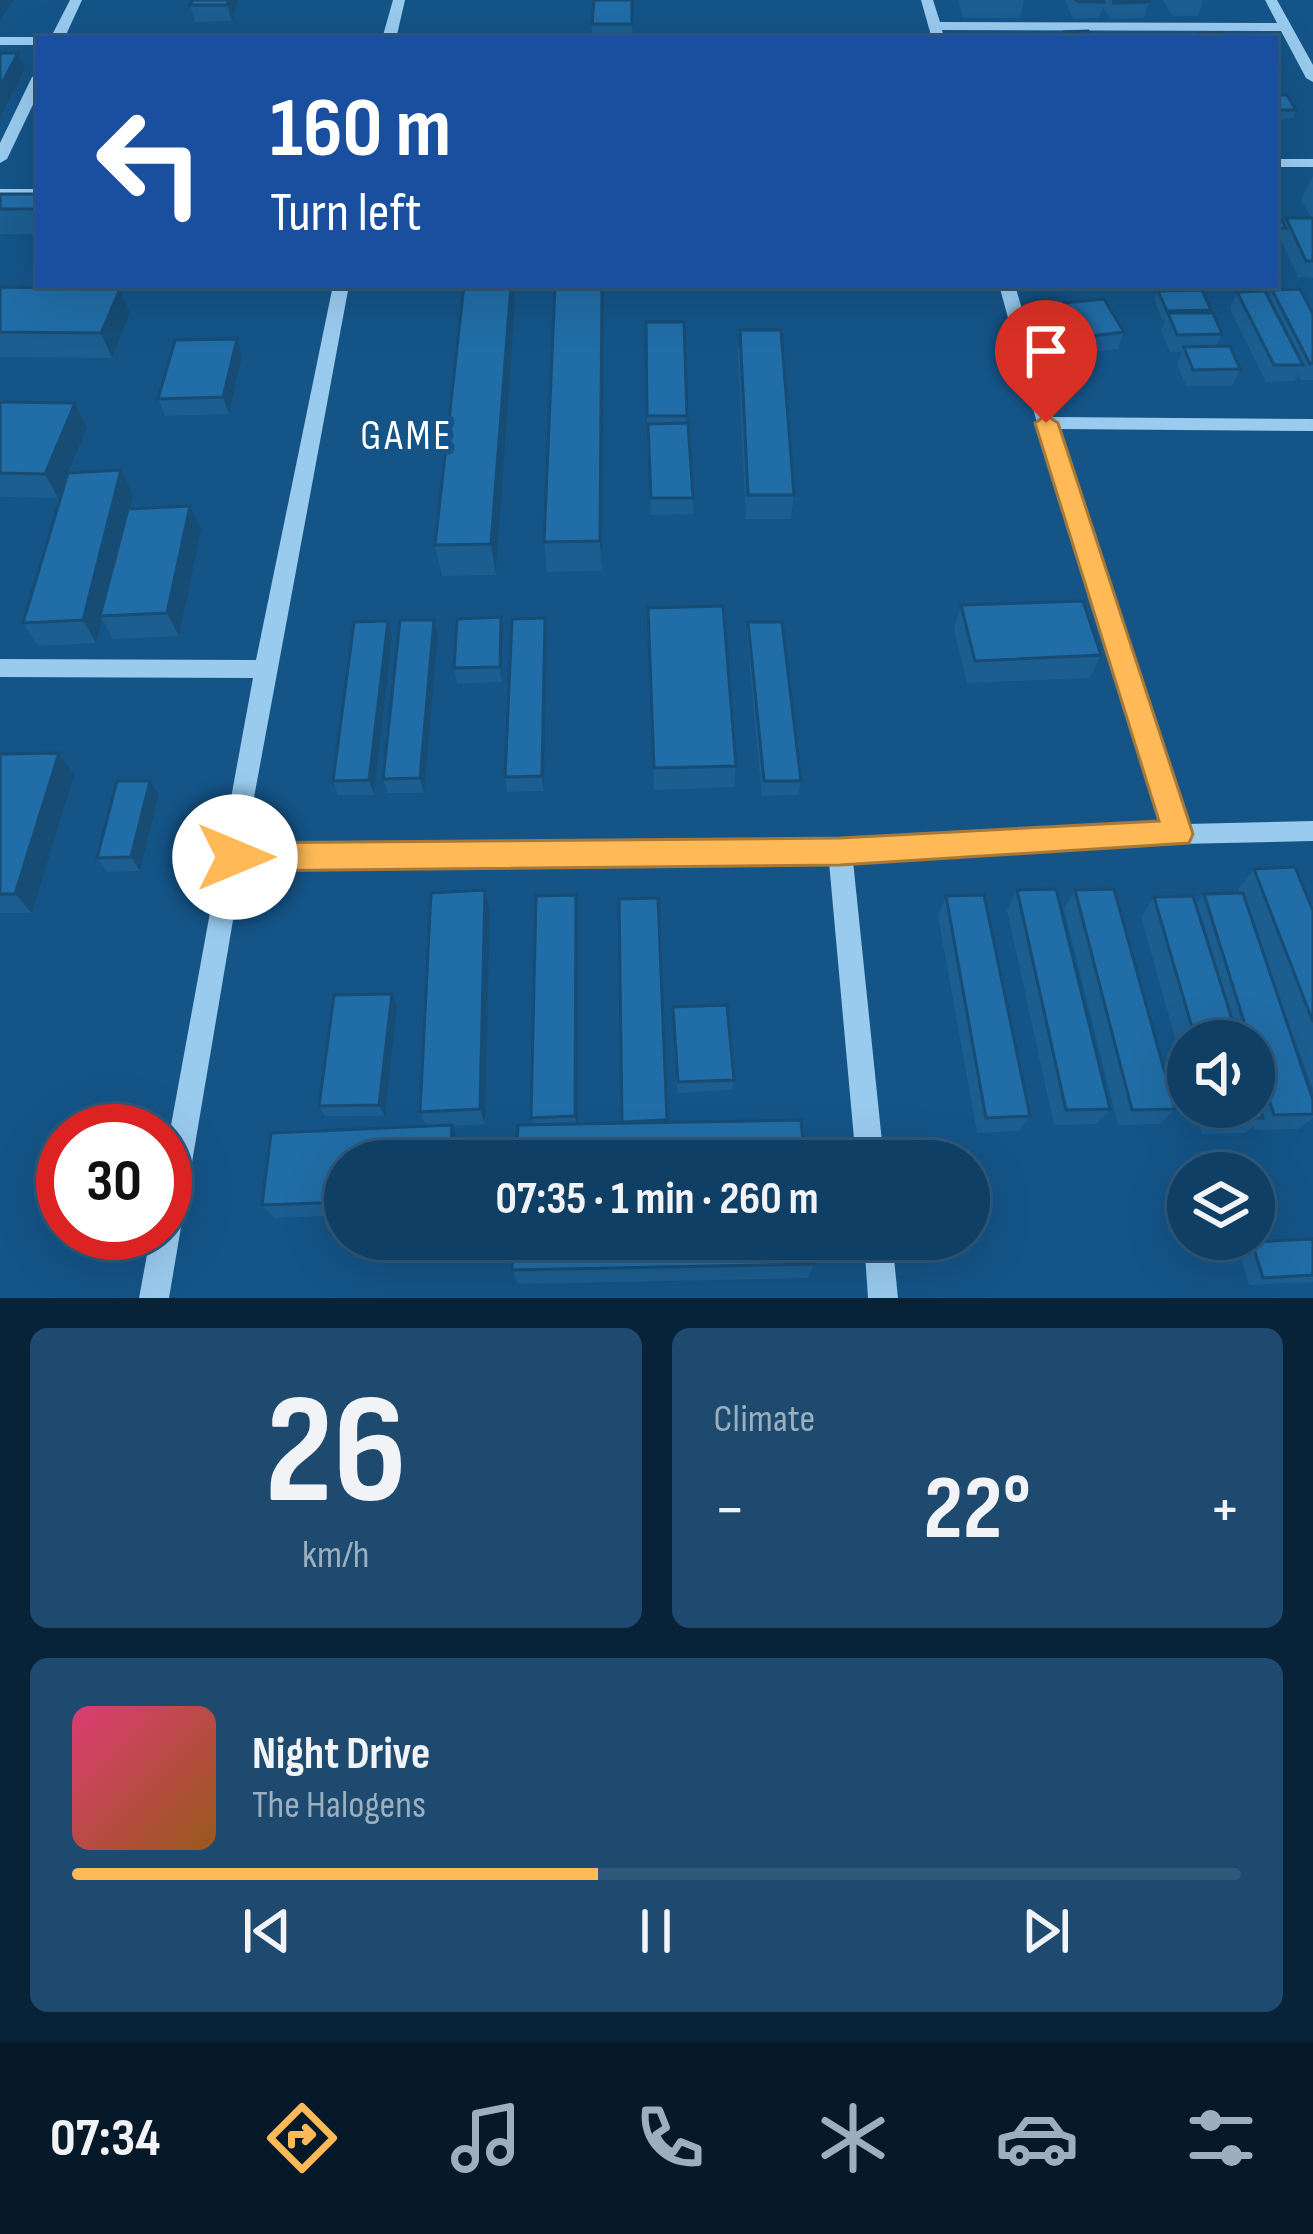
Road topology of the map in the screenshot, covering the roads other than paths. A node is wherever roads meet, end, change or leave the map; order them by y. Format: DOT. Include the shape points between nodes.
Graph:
graph roads {
  1 [pos="76,0"];
  2 [pos="399,0"];
  3 [pos="927,0"];
  4 [pos="1271,0"];
  5 [pos="1283,27"];
  6 [pos="936,32"];
  7 [pos="58,36"];
  8 [pos="390,36"];
  9 [pos="0,41"];
  10 [pos="36,41"];
  11 [pos="1313,78"];
  12 [pos="36,83"];
  13 [pos="0,159"];
  14 [pos="1313,163"];
  15 [pos="1278,164"];
  16 [pos="0,194"];
  17 [pos="36,194"];
  18 [pos="339,288"];
  19 [pos="1008,288"];
  20 [pos="1046,423"];
  21 [pos="1313,425"];
  22 [pos="0,668"];
  23 [pos="265,669"];
  24 [pos="1313,831"];
  25 [pos="1178,834"];
  26 [pos="840,851"];
  27 [pos="235,857"];
  28 [pos="868,1140"];
  29 [pos="880,1260"];
  30 [pos="154,1298"];
  31 [pos="883,1298"];
  1 -- 7 [label="street"];
  2 -- 8 [label="street"];
  3 -- 6 [label="street"];
  4 -- 5 [label="street"];
  5 -- 6 [label="street"];
  5 -- 11 [label="street"];
  9 -- 10 [label="street"];
  12 -- 13 [label="street"];
  14 -- 15 [label="street"];
  16 -- 17 [label="street"];
  18 -- 23 [label="street"];
  19 -- 20 [label="street"];
  20 -- 21 [label="street"];
  20 -- 25 [label="street"];
  22 -- 23 [label="street"];
  23 -- 27 [label="street"];
  24 -- 25 [label="street"];
  25 -- 26 [label="street"];
  26 -- 27 [label="street"];
  26 -- 28 [label="street"];
  27 -- 30 [label="street"];
  29 -- 31 [label="street"];
}
